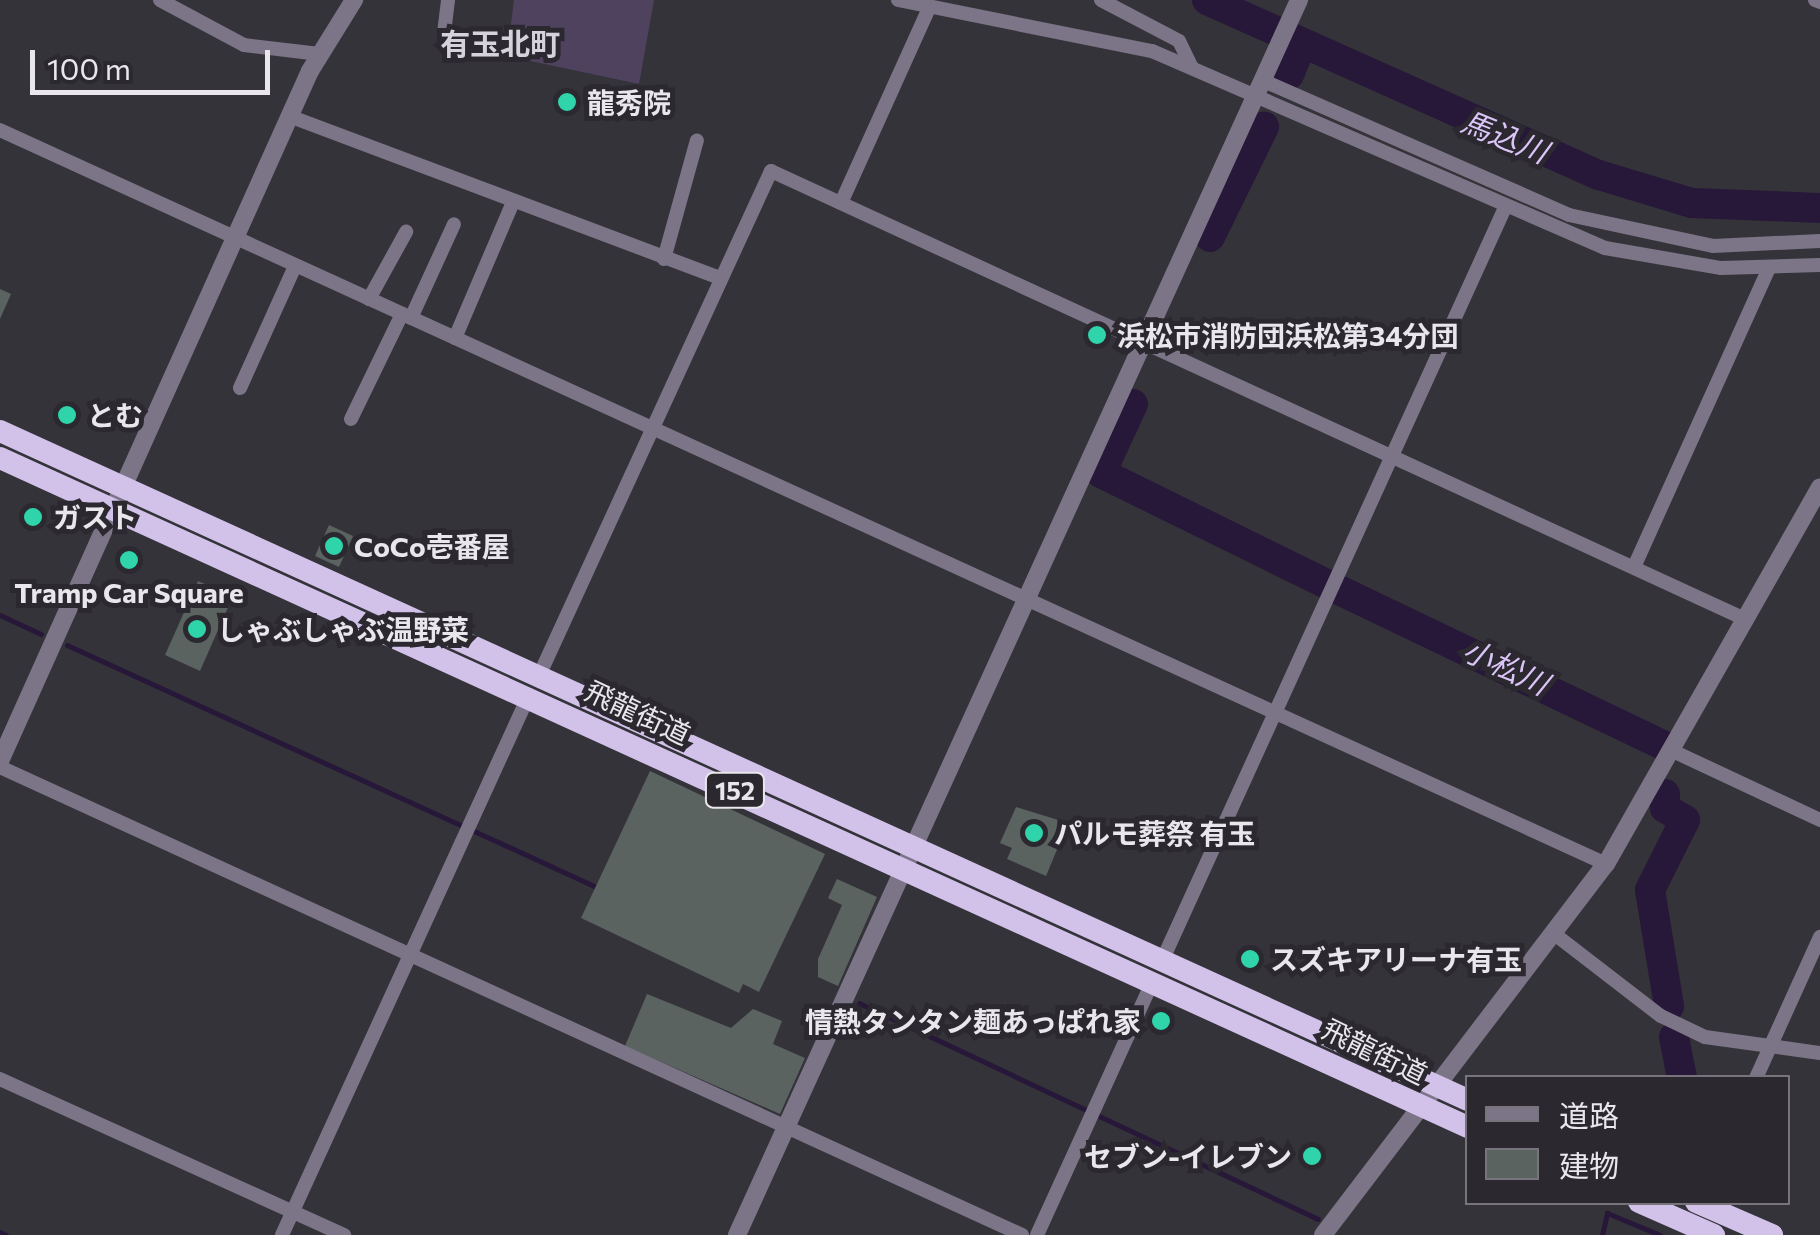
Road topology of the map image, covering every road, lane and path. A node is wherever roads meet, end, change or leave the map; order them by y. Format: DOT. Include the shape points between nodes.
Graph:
graph roads {
  1 [pos="160,0"];
  2 [pos="354,0"];
  3 [pos="448,0"];
  4 [pos="898,0"];
  5 [pos="1100,0"];
  6 [pos="1299,0"];
  7 [pos="930,6"];
  8 [pos="444,33"];
  9 [pos="319,54"];
  10 [pos="1192,68"];
  11 [pos="1260,89"];
  12 [pos="289,116"];
  13 [pos="0,130"];
  14 [pos="697,140"];
  15 [pos="840,203"];
  16 [pos="511,206"];
  17 [pos="1504,210"];
  18 [pos="454,224"];
  19 [pos="406,232"];
  20 [pos="236,238"];
  21 [pos="1820,240"];
  22 [pos="664,259"];
  23 [pos="1820,265"];
  24 [pos="295,266"];
  25 [pos="1768,268"];
  26 [pos="720,278"];
  27 [pos="369,299"];
  28 [pos="407,316"];
  29 [pos="455,338"];
  30 [pos="1144,342"];
  31 [pos="240,388"];
  32 [pos="351,420"];
  33 [pos="654,428"];
  34 [pos="0,431"];
  35 [pos="1393,456"];
  36 [pos="0,458"];
  37 [pos="120,498"];
  38 [pos="1817,499"];
  39 [pos="1634,567"];
  40 [pos="1027,599"];
  41 [pos="1747,620"];
  42 [pos="534,686"];
  43 [pos="1277,715"];
  44 [pos="6,735"];
  45 [pos="1677,753"];
  46 [pos="0,764"];
  47 [pos="1820,820"];
  48 [pos="908,859"];
  49 [pos="1606,864"];
  50 [pos="1558,936"];
  51 [pos="1820,937"];
  52 [pos="410,954"];
  53 [pos="1158,971"];
  54 [pos="1770,1046"];
  55 [pos="1820,1053"];
  56 [pos="1757,1075"];
  57 [pos="0,1079"];
  58 [pos="1435,1086"];
  59 [pos="1465,1099"];
  60 [pos="1424,1108"];
  61 [pos="788,1124"];
  62 [pos="1465,1126"];
  63 [pos="1653,1205"];
  64 [pos="292,1211"];
  65 [pos="1694,1214"];
  66 [pos="1332,1233"];
  67 [pos="282,1235"];
  68 [pos="344,1235"];
  69 [pos="737,1235"];
  70 [pos="1022,1235"];
  71 [pos="1038,1235"];
  72 [pos="1714,1235"];
  73 [pos="1772,1235"];
  1 -- 9 [label="street" via="244,44"];
  2 -- 9 [label="street"];
  3 -- 8 [label="street"];
  4 -- 7 [label="street"];
  5 -- 10 [label="street" via="1179,41"];
  6 -- 11 [label="street"];
  7 -- 10 [label="street" via="1152,50"];
  7 -- 15 [label="street"];
  9 -- 12 [label="street"];
  10 -- 11 [label="street"];
  11 -- 17 [label="street"];
  11 -- 21 [label="street" via="1569,214 1713,246"];
  11 -- 30 [label="street"];
  12 -- 16 [label="street"];
  12 -- 20 [label="street"];
  13 -- 20 [label="street"];
  14 -- 22 [label="street"];
  15 -- 26 [label="street" via="771,170"];
  15 -- 30 [label="street"];
  16 -- 22 [label="street"];
  16 -- 29 [label="street"];
  17 -- 25 [label="street" via="1605,248"];
  17 -- 35 [label="street"];
  18 -- 28 [label="street"];
  19 -- 27 [label="street"];
  20 -- 24 [label="street"];
  20 -- 37 [label="street"];
  22 -- 26 [label="street"];
  23 -- 25 [label="street"];
  24 -- 27 [label="street"];
  24 -- 31 [label="street"];
  25 -- 39 [label="street"];
  26 -- 33 [label="street"];
  27 -- 28 [label="street"];
  28 -- 29 [label="street"];
  28 -- 32 [label="street"];
  29 -- 33 [label="street"];
  30 -- 35 [label="street"];
  30 -- 40 [label="street"];
  33 -- 40 [label="street"];
  33 -- 42 [label="street"];
  34 -- 37 [label="highway, 飛龍街道 / 152"];
  35 -- 39 [label="street"];
  35 -- 43 [label="street"];
  36 -- 37 [label="highway, 飛龍街道 / 152"];
  37 -- 42 [label="highway, 飛龍街道 / 152"];
  37 -- 44 [label="street"];
  38 -- 41 [label="street"];
  39 -- 41 [label="street"];
  40 -- 43 [label="street"];
  40 -- 48 [label="street"];
  41 -- 45 [label="street"];
  42 -- 48 [label="highway, 飛龍街道 / 152"];
  42 -- 52 [label="street"];
  43 -- 49 [label="street"];
  43 -- 53 [label="street"];
  44 -- 46 [label="street"];
  45 -- 47 [label="street"];
  45 -- 49 [label="street"];
  46 -- 52 [label="street"];
  48 -- 53 [label="highway, 飛龍街道 / 152"];
  48 -- 61 [label="street"];
  49 -- 50 [label="street"];
  50 -- 54 [label="street" via="1660,1016 1705,1037"];
  50 -- 58 [label="street"];
  51 -- 54 [label="street"];
  52 -- 61 [label="street"];
  52 -- 64 [label="street"];
  53 -- 58 [label="highway, 飛龍街道 / 152"];
  53 -- 60 [label="highway, 飛龍街道 / 152"];
  53 -- 71 [label="street"];
  54 -- 55 [label="street"];
  54 -- 56 [label="street"];
  57 -- 64 [label="street"];
  58 -- 59 [label="highway, 飛龍街道 / 152"];
  58 -- 60 [label="street"];
  60 -- 62 [label="highway, 飛龍街道 / 152"];
  60 -- 66 [label="street"];
  61 -- 69 [label="street"];
  61 -- 70 [label="street"];
  63 -- 65 [label="highway"];
  64 -- 67 [label="street"];
  64 -- 68 [label="street"];
  65 -- 72 [label="highway"];
  65 -- 73 [label="highway"];
}
